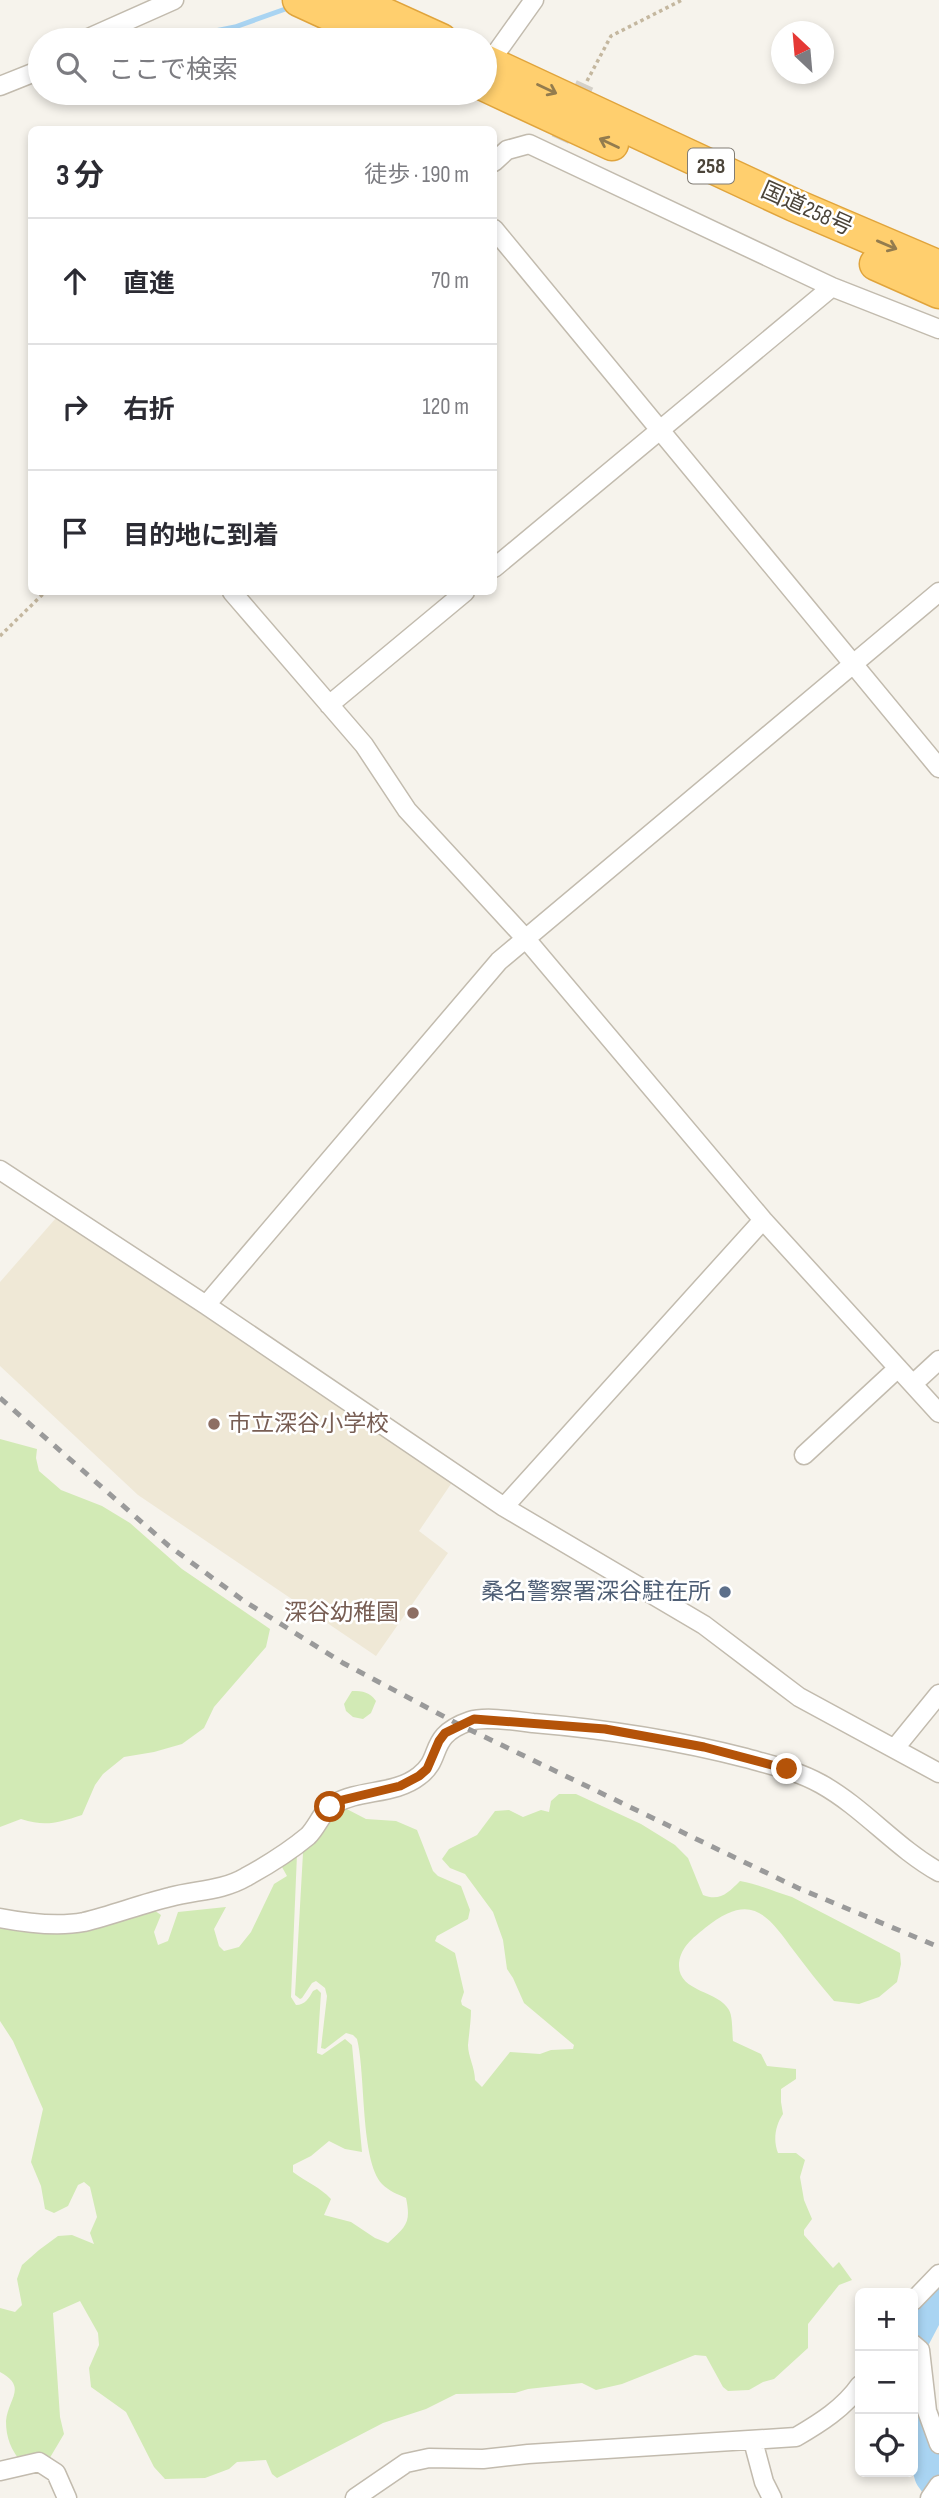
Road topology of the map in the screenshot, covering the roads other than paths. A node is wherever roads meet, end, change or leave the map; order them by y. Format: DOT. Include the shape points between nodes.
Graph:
graph roads {
  1 [pos="174,0"];
  2 [pos="354,0"];
  3 [pos="534,0"];
  4 [pos="310,5"];
  5 [pos="111,28"];
  6 [pos="360,28"];
  7 [pos="415,28"];
  8 [pos="497,53"];
  9 [pos="497,74"];
  10 [pos="497,74"];
  11 [pos="28,75"];
  12 [pos="0,86"];
  13 [pos="497,159"];
  14 [pos="497,233"];
  15 [pos="939,267"];
  16 [pos="832,286"];
  17 [pos="939,292"];
  18 [pos="939,329"];
  19 [pos="660,429"];
  20 [pos="497,565"];
  21 [pos="939,592"];
  22 [pos="235,595"];
  23 [pos="461,595"];
  24 [pos="853,663"];
  25 [pos="329,705"];
  26 [pos="939,768"];
  27 [pos="526,939"];
  28 [pos="0,1170"];
  29 [pos="763,1220"];
  30 [pos="206,1305"];
  31 [pos="939,1360"];
  32 [pos="898,1368"];
  33 [pos="913,1384"];
  34 [pos="939,1413"];
  35 [pos="804,1455"];
  36 [pos="504,1507"];
  37 [pos="939,1694"];
  38 [pos="895,1748"];
  39 [pos="939,1773"];
  40 [pos="939,1872"];
  41 [pos="0,1919"];
  42 [pos="939,2274"];
  43 [pos="918,2296"];
  44 [pos="917,2351"];
  45 [pos="855,2392"];
  46 [pos="753,2441"];
  47 [pos="939,2444"];
  48 [pos="0,2471"];
  49 [pos="67,2498"];
  50 [pos="355,2498"];
  51 [pos="772,2498"];
  1 -- 5 [label="street"];
  2 -- 7 [label="highway"];
  3 -- 8 [label="street"];
  4 -- 6 [label="highway"];
  9 -- 15 [label="highway, 国道258号 / 258, one-way"];
  17 -- 10 [label="highway, 国道258号 / 258, one-way"];
  11 -- 12 [label="street"];
  13 -- 16 [label="street" via="507,150 529,144 557,147"];
  14 -- 19 [label="street"];
  16 -- 18 [label="street"];
  16 -- 19 [label="street"];
  19 -- 20 [label="street"];
  19 -- 24 [label="street"];
  21 -- 24 [label="street"];
  22 -- 25 [label="street"];
  23 -- 25 [label="street"];
  24 -- 26 [label="street"];
  24 -- 27 [label="street"];
  25 -- 27 [label="street" via="364,745 407,810"];
  27 -- 29 [label="street"];
  27 -- 30 [label="street" via="499,961"];
  28 -- 30 [label="street"];
  29 -- 32 [label="street"];
  29 -- 36 [label="street"];
  30 -- 36 [label="street"];
  31 -- 33 [label="street"];
  32 -- 33 [label="street"];
  32 -- 35 [label="street"];
  33 -- 34 [label="street"];
  36 -- 38 [label="street" via="704,1625 799,1698"];
  37 -- 38 [label="street"];
  38 -- 39 [label="street"];
  40 -- 41 [label="street" via="863,1812 787,1769 704,1747 605,1729 474,1719 445,1733 419,1776 400,1786 338,1801 307,1836 233,1884 171,1896 83,1922"];
  42 -- 43 [label="street"];
  44 -- 47 [label="street" via="927,2411"];
  45 -- 46 [label="street" via="828,2417 796,2437"];
  46 -- 50 [label="street" via="483,2459 429,2458 406,2463"];
  46 -- 51 [label="street"];
  48 -- 49 [label="street" via="39,2462 56,2473"];
}
